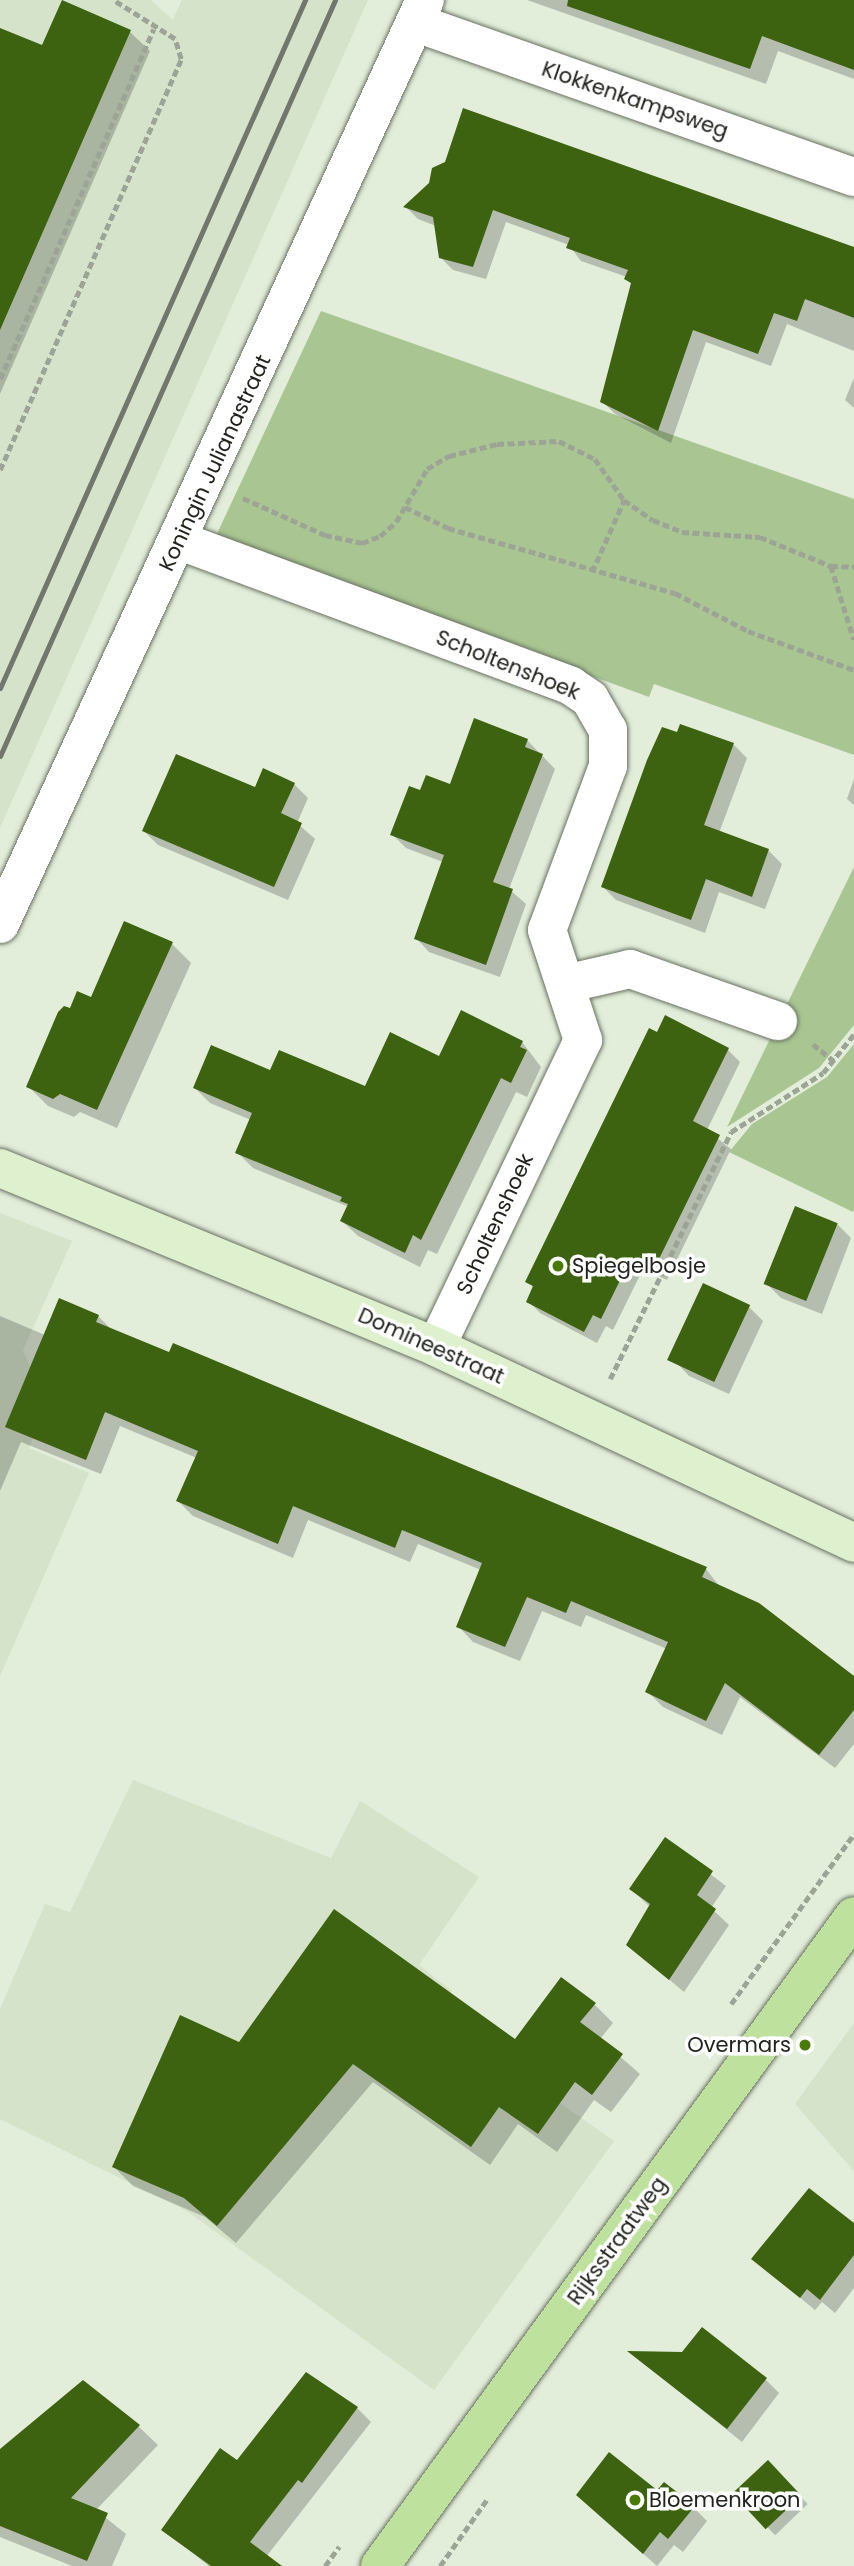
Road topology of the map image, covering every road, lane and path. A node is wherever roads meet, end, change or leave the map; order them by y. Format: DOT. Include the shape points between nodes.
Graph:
graph roads {
  1 [pos="113,0"];
  2 [pos="421,11"];
  3 [pos="154,29"];
  4 [pos="854,177"];
  5 [pos="0,379"];
  6 [pos="9,450"];
  7 [pos="0,453"];
  8 [pos="0,470"];
  9 [pos="208,482"];
  10 [pos="624,500"];
  11 [pos="405,507"];
  12 [pos="180,541"];
  13 [pos="831,566"];
  14 [pos="854,567"];
  15 [pos="592,572"];
  16 [pos="854,640"];
  17 [pos="854,670"];
  18 [pos="0,924"];
  19 [pos="565,984"];
  20 [pos="778,1021"];
  21 [pos="854,1034"];
  22 [pos="0,1168"];
  23 [pos="436,1347"];
  24 [pos="591,1418"];
  25 [pos="854,1543"];
  26 [pos="854,1916"];
  27 [pos="380,2566"];
  1 -- 3 [label="path"];
  2 -- 4 [label="street, Klokkenkampsweg"];
  2 -- 9 [label="street, Koningin Julianastraat"];
  3 -- 5 [label="path"];
  3 -- 6 [label="path" via="178,42 181,59"];
  6 -- 7 [label="path"];
  6 -- 8 [label="path"];
  9 -- 11 [label="path" via="345,541 362,543 380,536"];
  9 -- 12 [label="street, Koningin Julianastraat"];
  10 -- 11 [label="path" via="594,459 559,441 534,440 449,456 427,469"];
  10 -- 13 [label="path" via="653,520 682,532 760,537"];
  10 -- 15 [label="path"];
  11 -- 15 [label="path" via="448,528 550,555"];
  12 -- 18 [label="street, Koningin Julianastraat"];
  12 -- 19 [label="street, Scholtenshoek" via="558,681 590,699 608,730 611,754 547,930"];
  13 -- 14 [label="path"];
  13 -- 16 [label="path"];
  15 -- 17 [label="path" via="675,593 748,631"];
  19 -- 20 [label="street" via="630,969"];
  19 -- 23 [label="street, Scholtenshoek" via="583,1040"];
  21 -- 24 [label="path" via="823,1073 731,1132"];
  22 -- 23 [label="main road, Domineestraat"];
  23 -- 24 [label="main road, Domineestraat"];
  24 -- 25 [label="main road, Domineestraat"];
  26 -- 27 [label="main road, Rijksstraatweg"];
}
